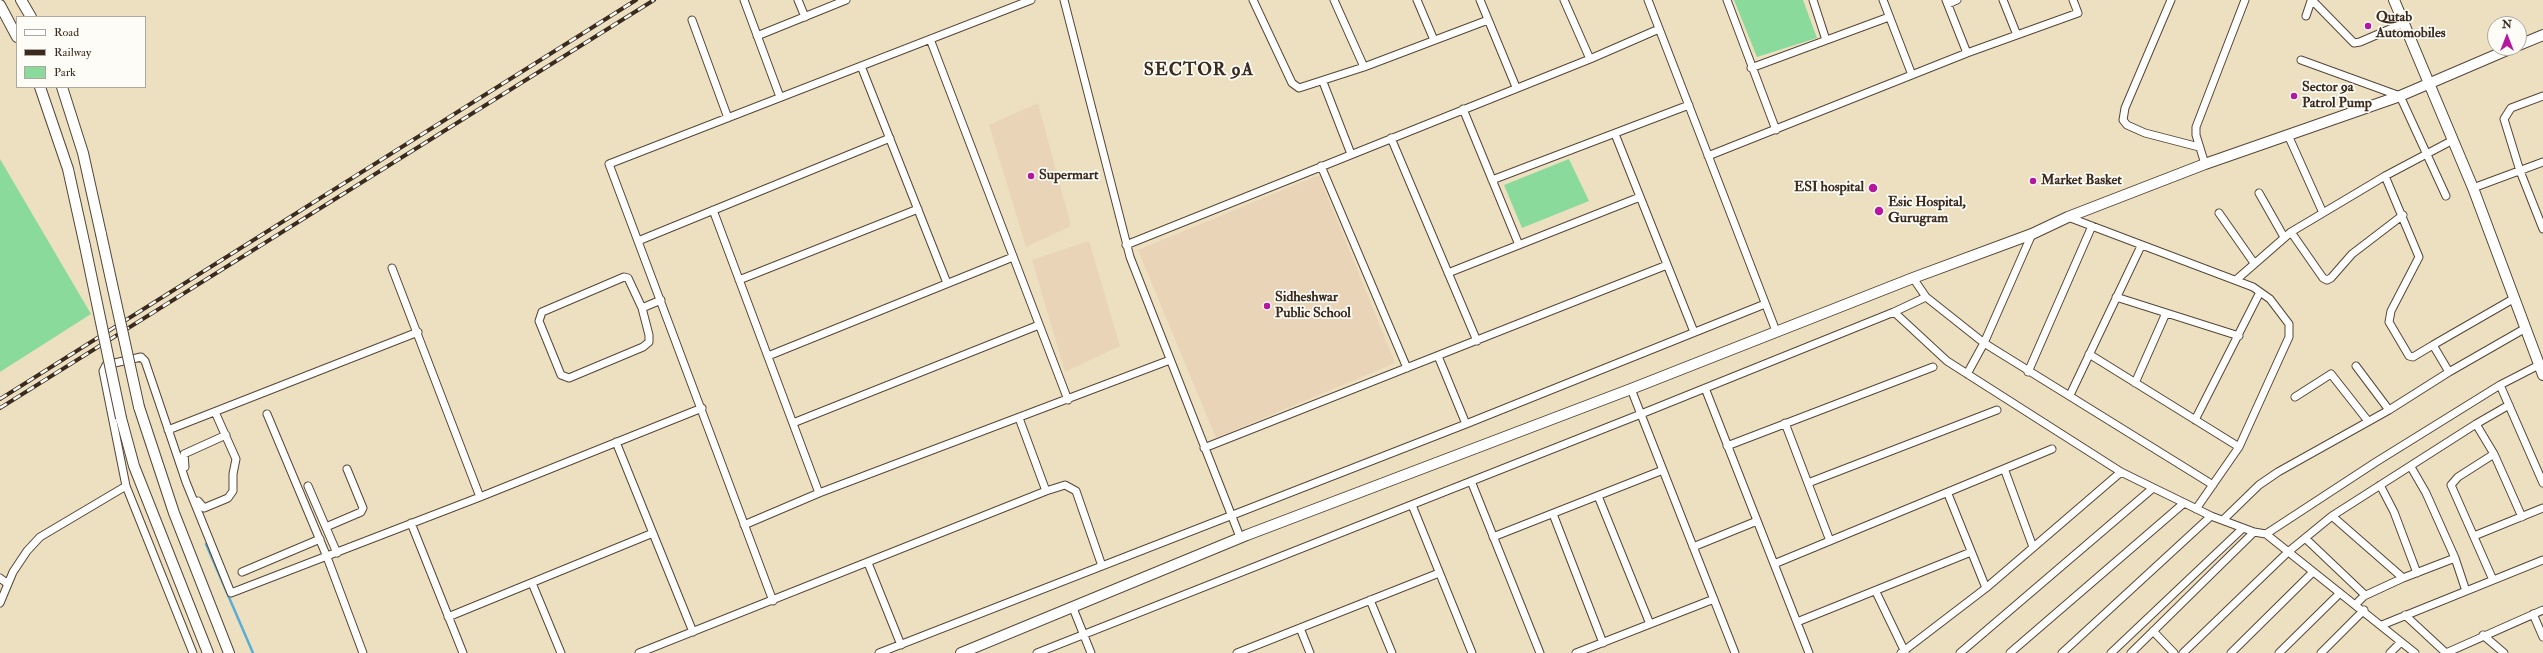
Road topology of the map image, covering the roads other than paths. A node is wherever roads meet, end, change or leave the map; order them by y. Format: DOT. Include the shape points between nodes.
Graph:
graph roads {
  1 [pos="21,0"];
  2 [pos="744,0"];
  3 [pos="798,0"];
  4 [pos="846,0"];
  5 [pos="1031,0"];
  6 [pos="1064,0"];
  7 [pos="1253,0"];
  8 [pos="1334,0"];
  9 [pos="1417,0"];
  10 [pos="1480,0"];
  11 [pos="1564,0"];
  12 [pos="1648,0"];
  13 [pos="1727,0"];
  14 [pos="1813,0"];
  15 [pos="1883,0"];
  16 [pos="1957,0"];
  17 [pos="2003,0"];
  18 [pos="2073,0"];
  19 [pos="2171,0"];
  20 [pos="2245,0"];
  21 [pos="2394,0"];
  22 [pos="2312,1"];
  23 [pos="1021,2"];
  24 [pos="1947,2"];
  25 [pos="0,5"];
  26 [pos="29,16"];
  27 [pos="2306,16"];
  28 [pos="805,17"];
  29 [pos="1889,17"];
  30 [pos="692,20"];
  31 [pos="1488,20"];
  32 [pos="2404,23"];
  33 [pos="1659,29"];
  34 [pos="16,35"];
  35 [pos="2017,35"];
  36 [pos="2543,35"];
  37 [pos="757,36"];
  38 [pos="930,39"];
  39 [pos="1434,40"];
  40 [pos="1826,40"];
  41 [pos="2527,42"];
  42 [pos="1967,54"];
  43 [pos="2493,56"];
  44 [pos="1590,59"];
  45 [pos="2301,60"];
  46 [pos="861,66"];
  47 [pos="1364,67"];
  48 [pos="1752,68"];
  49 [pos="1912,75"];
  50 [pos="1322,82"];
  51 [pos="2430,82"];
  52 [pos="1516,87"];
  53 [pos="40,88"];
  54 [pos="62,88"];
  55 [pos="2400,96"];
  56 [pos="2543,96"];
  57 [pos="780,97"];
  58 [pos="1689,105"];
  59 [pos="1463,109"];
  60 [pos="728,118"];
  61 [pos="1776,130"];
  62 [pos="1615,134"];
  63 [pos="2288,135"];
  64 [pos="890,138"];
  65 [pos="1391,138"];
  66 [pos="2453,140"];
  67 [pos="2199,147"];
  68 [pos="1351,154"];
  69 [pos="2427,155"];
  70 [pos="1708,156"];
  71 [pos="2543,162"];
  72 [pos="2205,164"];
  73 [pos="1321,166"];
  74 [pos="2520,171"];
  75 [pos="2385,176"];
  76 [pos="1492,180"];
  77 [pos="2473,188"];
  78 [pos="2259,194"];
  79 [pos="2446,196"];
  80 [pos="1640,197"];
  81 [pos="918,209"];
  82 [pos="713,210"];
  83 [pos="2219,213"];
  84 [pos="2323,213"];
  85 [pos="2403,215"];
  86 [pos="2068,217"];
  87 [pos="2092,226"];
  88 [pos="2543,228"];
  89 [pos="2291,232"];
  90 [pos="2032,234"];
  91 [pos="2284,237"];
  92 [pos="638,241"];
  93 [pos="1126,245"];
  94 [pos="1519,245"];
  95 [pos="2141,246"];
  96 [pos="1013,256"];
  97 [pos="2254,263"];
  98 [pos="1668,265"];
  99 [pos="392,268"];
  100 [pos="1448,273"];
  101 [pos="1913,278"];
  102 [pos="739,280"];
  103 [pos="2236,280"];
  104 [pos="947,284"];
  105 [pos="2260,292"];
  106 [pos="1926,297"];
  107 [pos="2116,297"];
  108 [pos="2513,299"];
  109 [pos="661,300"];
  110 [pos="1765,304"];
  111 [pos="642,308"];
  112 [pos="1894,312"];
  113 [pos="2166,313"];
  114 [pos="1039,325"];
  115 [pos="2524,329"];
  116 [pos="1776,331"];
  117 [pos="418,332"];
  118 [pos="1694,332"];
  119 [pos="2239,336"];
  120 [pos="1477,341"];
  121 [pos="1984,343"];
  122 [pos="2433,345"];
  123 [pos="2089,354"];
  124 [pos="768,356"];
  125 [pos="1438,356"];
  126 [pos="1170,360"];
  127 [pos="2356,366"];
  128 [pos="1933,367"];
  129 [pos="1407,368"];
  130 [pos="2541,370"];
  131 [pos="2028,372"];
  132 [pos="2449,372"];
  133 [pos="1967,374"];
  134 [pos="2135,383"];
  135 [pos="2500,385"];
  136 [pos="1705,388"];
  137 [pos="1631,389"];
  138 [pos="2070,395"];
  139 [pos="2295,397"];
  140 [pos="1068,400"];
  141 [pos="2509,406"];
  142 [pos="702,408"];
  143 [pos="1997,410"];
  144 [pos="2389,410"];
  145 [pos="215,412"];
  146 [pos="267,414"];
  147 [pos="1641,414"];
  148 [pos="1019,418"];
  149 [pos="2195,420"];
  150 [pos="2368,421"];
  151 [pos="793,423"];
  152 [pos="1785,423"];
  153 [pos="1466,424"];
  154 [pos="2476,424"];
  155 [pos="168,430"];
  156 [pos="226,436"];
  157 [pos="616,442"];
  158 [pos="1728,446"];
  159 [pos="2239,447"];
  160 [pos="1204,448"];
  161 [pos="2052,449"];
  162 [pos="2494,454"];
  163 [pos="2411,467"];
  164 [pos="347,469"];
  165 [pos="1663,470"];
  166 [pos="2005,470"];
  167 [pos="2121,472"];
  168 [pos="1471,481"];
  169 [pos="1808,483"];
  170 [pos="2543,483"];
  171 [pos="2214,485"];
  172 [pos="2380,485"];
  173 [pos="126,486"];
  174 [pos="308,486"];
  175 [pos="2152,488"];
  176 [pos="1046,491"];
  177 [pos="819,493"];
  178 [pos="1948,494"];
  179 [pos="1598,496"];
  180 [pos="480,497"];
  181 [pos="2184,503"];
  182 [pos="1412,505"];
  183 [pos="2543,508"];
  184 [pos="2196,509"];
  185 [pos="1232,514"];
  186 [pos="1553,514"];
  187 [pos="2212,516"];
  188 [pos="2332,516"];
  189 [pos="2522,517"];
  190 [pos="2223,520"];
  191 [pos="1757,521"];
  192 [pos="411,523"];
  193 [pos="744,525"];
  194 [pos="326,527"];
  195 [pos="2243,528"];
  196 [pos="2254,532"];
  197 [pos="653,533"];
  198 [pos="2266,534"];
  199 [pos="2474,536"];
  200 [pos="1240,537"];
  201 [pos="1493,537"];
  202 [pos="2306,538"];
  203 [pos="320,539"];
  204 [pos="1830,541"];
  205 [pos="1693,547"];
  206 [pos="2033,547"];
  207 [pos="1972,552"];
  208 [pos="2288,552"];
  209 [pos="336,553"];
  210 [pos="327,557"];
  211 [pos="2455,558"];
  212 [pos="2543,560"];
  213 [pos="868,563"];
  214 [pos="1774,564"];
  215 [pos="1102,566"];
  216 [pos="242,572"];
  217 [pos="2314,572"];
  218 [pos="1439,573"];
  219 [pos="2417,573"];
  220 [pos="0,578"];
  221 [pos="2403,578"];
  222 [pos="2493,580"];
  223 [pos="532,583"];
  224 [pos="8,584"];
  225 [pos="1986,588"];
  226 [pos="2466,591"];
  227 [pos="1876,592"];
  228 [pos="2340,593"];
  229 [pos="2365,595"];
  230 [pos="1714,599"];
  231 [pos="1370,600"];
  232 [pos="773,601"];
  233 [pos="0,603"];
  234 [pos="2356,604"];
  235 [pos="1072,608"];
  236 [pos="2364,610"];
  237 [pos="2543,610"];
  238 [pos="2533,614"];
  239 [pos="2405,615"];
  240 [pos="448,617"];
  241 [pos="1797,622"];
  242 [pos="1650,624"];
  243 [pos="2382,625"];
  244 [pos="1300,628"];
  245 [pos="2153,631"];
  246 [pos="693,632"];
  247 [pos="1084,634"];
  248 [pos="2483,635"];
  249 [pos="2543,636"];
  250 [pos="1603,642"];
  251 [pos="2401,642"];
  252 [pos="901,645"];
  253 [pos="648,651"];
  254 [pos="1903,652"];
  255 [pos="192,653"];
  256 [pos="208,653"];
  257 [pos="229,653"];
  258 [pos="363,653"];
  259 [pos="463,653"];
  260 [pos="561,653"];
  261 [pos="639,653"];
  262 [pos="879,653"];
  263 [pos="961,653"];
  264 [pos="1037,653"];
  265 [pos="1091,653"];
  266 [pos="1237,653"];
  267 [pos="1310,653"];
  268 [pos="1392,653"];
  269 [pos="1472,653"];
  270 [pos="1540,653"];
  271 [pos="1576,653"];
  272 [pos="1735,653"];
  273 [pos="1809,653"];
  274 [pos="1960,653"];
  275 [pos="2010,653"];
  276 [pos="2062,653"];
  277 [pos="2110,653"];
  278 [pos="2131,653"];
  279 [pos="2174,653"];
  280 [pos="2183,653"];
  281 [pos="2231,653"];
  282 [pos="2280,653"];
  283 [pos="2321,653"];
  284 [pos="2390,653"];
  285 [pos="2415,653"];
  286 [pos="2446,653"];
  287 [pos="2504,653"];
  1 -- 26 [label="street"];
  2 -- 37 [label="street"];
  3 -- 28 [label="street"];
  4 -- 28 [label="street"];
  5 -- 23 [label="street"];
  6 -- 93 [label="street"];
  7 -- 50 [label="street" via="1294,87 1303,88"];
  8 -- 47 [label="street"];
  9 -- 39 [label="street"];
  10 -- 31 [label="street"];
  11 -- 44 [label="street"];
  12 -- 33 [label="street"];
  13 -- 48 [label="street"];
  14 -- 40 [label="street"];
  15 -- 29 [label="street"];
  16 -- 24 [label="street"];
  17 -- 35 [label="street"];
  18 -- 35 [label="street" via="2078,12"];
  19 -- 67 [label="street" via="2123,120 2145,133"];
  20 -- 67 [label="street" via="2198,119 2196,135"];
  21 -- 32 [label="street"];
  22 -- 27 [label="street"];
  22 -- 32 [label="street" via="2354,42 2360,42"];
  23 -- 38 [label="street"];
  24 -- 42 [label="street"];
  25 -- 34 [label="street"];
  28 -- 37 [label="street"];
  29 -- 40 [label="street"];
  29 -- 49 [label="street"];
  30 -- 60 [label="street"];
  31 -- 39 [label="street"];
  31 -- 52 [label="street"];
  32 -- 51 [label="street"];
  33 -- 44 [label="street"];
  33 -- 58 [label="street"];
  35 -- 42 [label="street"];
  36 -- 41 [label="street"];
  37 -- 57 [label="street"];
  38 -- 46 [label="street"];
  38 -- 96 [label="street"];
  39 -- 47 [label="street"];
  40 -- 48 [label="street"];
  42 -- 49 [label="street"];
  43 -- 51 [label="street"];
  44 -- 52 [label="street"];
  45 -- 55 [label="street"];
  46 -- 57 [label="street"];
  46 -- 64 [label="street"];
  47 -- 50 [label="street"];
  48 -- 61 [label="street"];
  49 -- 61 [label="street"];
  50 -- 68 [label="street"];
  51 -- 55 [label="street"];
  51 -- 66 [label="street"];
  52 -- 59 [label="street"];
  53 -- 256 [label="street, bridge" via="68,169 121,418 134,466"];
  54 -- 257 [label="street, bridge" via="83,153 139,407 174,513"];
  55 -- 63 [label="street"];
  55 -- 69 [label="street"];
  56 -- 74 [label="street" via="2511,108 2504,119"];
  57 -- 60 [label="street"];
  58 -- 62 [label="street"];
  58 -- 70 [label="street"];
  59 -- 65 [label="street"];
  59 -- 76 [label="street"];
  60 -- 92 [label="street" via="609,164"];
  61 -- 70 [label="street"];
  62 -- 76 [label="street"];
  62 -- 80 [label="street"];
  63 -- 72 [label="street"];
  63 -- 84 [label="street"];
  64 -- 81 [label="street"];
  64 -- 82 [label="street"];
  65 -- 68 [label="street"];
  65 -- 100 [label="street"];
  66 -- 69 [label="street"];
  66 -- 77 [label="street"];
  67 -- 72 [label="street"];
  68 -- 73 [label="street"];
  69 -- 75 [label="street"];
  69 -- 79 [label="street"];
  70 -- 110 [label="street"];
  71 -- 74 [label="street"];
  72 -- 86 [label="street"];
  73 -- 93 [label="street"];
  73 -- 129 [label="street"];
  74 -- 77 [label="street"];
  74 -- 88 [label="street"];
  75 -- 84 [label="street"];
  75 -- 85 [label="street"];
  76 -- 94 [label="street"];
  77 -- 108 [label="street"];
  78 -- 91 [label="street"];
  80 -- 94 [label="street"];
  80 -- 98 [label="street"];
  81 -- 102 [label="street"];
  81 -- 104 [label="street"];
  82 -- 92 [label="street"];
  82 -- 102 [label="street"];
  83 -- 97 [label="street"];
  84 -- 89 [label="street"];
  85 -- 89 [label="street" via="2352,254 2327,280"];
  85 -- 122 [label="street" via="2419,257 2391,311 2389,322 2411,357"];
  86 -- 87 [label="street"];
  86 -- 90 [label="street"];
  87 -- 95 [label="street"];
  87 -- 131 [label="street"];
  89 -- 91 [label="street"];
  90 -- 101 [label="street"];
  90 -- 121 [label="street"];
  91 -- 97 [label="street"];
  92 -- 109 [label="street"];
  93 -- 126 [label="street"];
  94 -- 100 [label="street"];
  95 -- 103 [label="street"];
  95 -- 107 [label="street"];
  96 -- 104 [label="street"];
  96 -- 114 [label="street"];
  97 -- 103 [label="street"];
  98 -- 118 [label="street"];
  98 -- 120 [label="street"];
  99 -- 117 [label="street"];
  100 -- 120 [label="street"];
  101 -- 106 [label="street"];
  101 -- 116 [label="street"];
  102 -- 124 [label="street"];
  103 -- 105 [label="street"];
  104 -- 124 [label="street"];
  105 -- 119 [label="street"];
  105 -- 159 [label="street" via="2286,319 2291,330"];
  106 -- 112 [label="street"];
  106 -- 121 [label="street"];
  107 -- 113 [label="street"];
  107 -- 123 [label="street"];
  108 -- 115 [label="street"];
  108 -- 122 [label="street"];
  109 -- 111 [label="street"];
  109 -- 142 [label="street"];
  110 -- 116 [label="street"];
  110 -- 118 [label="street"];
  111 -- 111 [label="street" via="628,278 624,277 542,312 539,321 561,375 569,378 643,347 649,342 649,335"];
  112 -- 133 [label="street" via="1947,361"];
  112 -- 136 [label="street"];
  113 -- 119 [label="street"];
  113 -- 134 [label="street"];
  114 -- 140 [label="street"];
  114 -- 151 [label="street"];
  115 -- 130 [label="street"];
  115 -- 132 [label="street"];
  116 -- 137 [label="street"];
  117 -- 145 [label="street"];
  117 -- 180 [label="street"];
  118 -- 153 [label="street"];
  119 -- 149 [label="street"];
  120 -- 125 [label="street"];
  121 -- 131 [label="street"];
  121 -- 133 [label="street"];
  122 -- 132 [label="street"];
  123 -- 134 [label="street"];
  123 -- 138 [label="street"];
  124 -- 151 [label="street"];
  125 -- 129 [label="street"];
  125 -- 153 [label="street"];
  126 -- 140 [label="street"];
  126 -- 160 [label="street"];
  127 -- 144 [label="street"];
  128 -- 152 [label="street"];
  129 -- 160 [label="street"];
  130 -- 135 [label="street"];
  131 -- 138 [label="street"];
  132 -- 144 [label="street"];
  133 -- 167 [label="street"];
  134 -- 149 [label="street"];
  135 -- 141 [label="street"];
  135 -- 198 [label="street"];
  136 -- 147 [label="street"];
  136 -- 158 [label="street"];
  137 -- 147 [label="street"];
  137 -- 200 [label="street"];
  138 -- 171 [label="street"];
  139 -- 150 [label="street" via="2331,374"];
  140 -- 148 [label="street"];
  141 -- 154 [label="street"];
  141 -- 170 [label="street"];
  142 -- 157 [label="street"];
  142 -- 193 [label="street"];
  143 -- 169 [label="street"];
  144 -- 150 [label="street"];
  145 -- 155 [label="street"];
  145 -- 156 [label="street"];
  146 -- 203 [label="street"];
  147 -- 165 [label="street"];
  147 -- 168 [label="street"];
  148 -- 176 [label="street"];
  148 -- 177 [label="street"];
  149 -- 159 [label="street"];
  150 -- 190 [label="street" via="2278,472 2259,485"];
  151 -- 177 [label="street"];
  152 -- 158 [label="street"];
  152 -- 169 [label="street"];
  153 -- 185 [label="street"];
  154 -- 162 [label="street"];
  154 -- 163 [label="street"];
  155 -- 173 [label="street" via="144,358 106,365 103,371"];
  155 -- 210 [label="street" via="231,593"];
  156 -- 156 [label="street" via="236,459 233,491 228,498 202,508 182,456"];
  157 -- 180 [label="street"];
  157 -- 197 [label="street"];
  158 -- 191 [label="street"];
  159 -- 171 [label="street"];
  160 -- 185 [label="street"];
  161 -- 166 [label="street"];
  162 -- 189 [label="street"];
  162 -- 199 [label="street" via="2458,477 2451,485"];
  163 -- 172 [label="street"];
  163 -- 211 [label="street" via="2426,493"];
  164 -- 194 [label="street" via="362,508 361,512"];
  165 -- 179 [label="street"];
  165 -- 205 [label="street"];
  166 -- 178 [label="street"];
  166 -- 206 [label="street"];
  167 -- 175 [label="street"];
  167 -- 206 [label="street"];
  168 -- 182 [label="street"];
  168 -- 201 [label="street"];
  169 -- 204 [label="street"];
  171 -- 184 [label="street"];
  172 -- 188 [label="street"];
  172 -- 219 [label="street" via="2394,512"];
  173 -- 224 [label="street" via="40,537 27,551"];
  173 -- 255 [label="street"];
  174 -- 194 [label="street"];
  175 -- 181 [label="street"];
  175 -- 274 [label="street"];
  176 -- 213 [label="street"];
  176 -- 215 [label="street" via="1065,485 1076,491"];
  177 -- 193 [label="street"];
  178 -- 204 [label="street"];
  178 -- 207 [label="street"];
  179 -- 186 [label="street"];
  179 -- 242 [label="street"];
  180 -- 192 [label="street"];
  181 -- 184 [label="street"];
  181 -- 275 [label="street"];
  182 -- 218 [label="street"];
  182 -- 247 [label="street"];
  183 -- 189 [label="street"];
  184 -- 187 [label="street"];
  185 -- 200 [label="street"];
  185 -- 215 [label="street"];
  186 -- 201 [label="street"];
  186 -- 250 [label="street"];
  187 -- 190 [label="street"];
  187 -- 276 [label="street"];
  188 -- 202 [label="street"];
  188 -- 221 [label="street"];
  189 -- 199 [label="street"];
  190 -- 195 [label="street"];
  191 -- 205 [label="street"];
  191 -- 214 [label="street"];
  192 -- 209 [label="street"];
  192 -- 240 [label="street"];
  193 -- 232 [label="street"];
  194 -- 209 [label="street"];
  195 -- 196 [label="street"];
  195 -- 277 [label="street"];
  196 -- 198 [label="street"];
  196 -- 245 [label="street"];
  197 -- 223 [label="street"];
  197 -- 246 [label="street"];
  198 -- 208 [label="street"];
  199 -- 222 [label="street"];
  200 -- 235 [label="street"];
  201 -- 270 [label="street"];
  202 -- 208 [label="street"];
  202 -- 229 [label="street"];
  203 -- 210 [label="street"];
  203 -- 216 [label="street"];
  204 -- 214 [label="street"];
  205 -- 230 [label="street"];
  206 -- 225 [label="street"];
  207 -- 225 [label="street"];
  207 -- 227 [label="street"];
  208 -- 217 [label="street"];
  208 -- 280 [label="street"];
  209 -- 210 [label="street"];
  210 -- 258 [label="street"];
  211 -- 219 [label="street"];
  211 -- 226 [label="street"];
  212 -- 222 [label="street"];
  213 -- 232 [label="street"];
  213 -- 252 [label="street"];
  214 -- 241 [label="street"];
  215 -- 252 [label="street"];
  217 -- 228 [label="street"];
  217 -- 281 [label="street"];
  218 -- 231 [label="street"];
  218 -- 269 [label="street"];
  219 -- 221 [label="street"];
  220 -- 224 [label="street"];
  221 -- 229 [label="street"];
  222 -- 226 [label="street"];
  223 -- 240 [label="street"];
  223 -- 260 [label="street"];
  224 -- 233 [label="street"];
  225 -- 254 [label="street"];
  226 -- 239 [label="street"];
  227 -- 241 [label="street"];
  227 -- 254 [label="street"];
  228 -- 234 [label="street"];
  228 -- 282 [label="street"];
  229 -- 234 [label="street"];
  230 -- 242 [label="street"];
  230 -- 272 [label="street"];
  231 -- 244 [label="street"];
  231 -- 268 [label="street"];
  232 -- 246 [label="street"];
  234 -- 236 [label="street"];
  235 -- 247 [label="street"];
  235 -- 263 [label="street"];
  236 -- 243 [label="street"];
  236 -- 283 [label="street"];
  237 -- 238 [label="street"];
  238 -- 248 [label="street"];
  238 -- 249 [label="street"];
  239 -- 243 [label="street"];
  239 -- 286 [label="street"];
  240 -- 259 [label="street"];
  241 -- 273 [label="street"];
  242 -- 250 [label="street"];
  243 -- 251 [label="street"];
  244 -- 266 [label="street"];
  244 -- 267 [label="street"];
  245 -- 278 [label="street"];
  245 -- 279 [label="street"];
  246 -- 253 [label="street"];
  247 -- 264 [label="street"];
  247 -- 265 [label="street"];
  248 -- 286 [label="street"];
  248 -- 287 [label="street"];
  250 -- 271 [label="street"];
  251 -- 284 [label="street"];
  251 -- 285 [label="street"];
  252 -- 262 [label="street"];
  253 -- 261 [label="street"];
}
